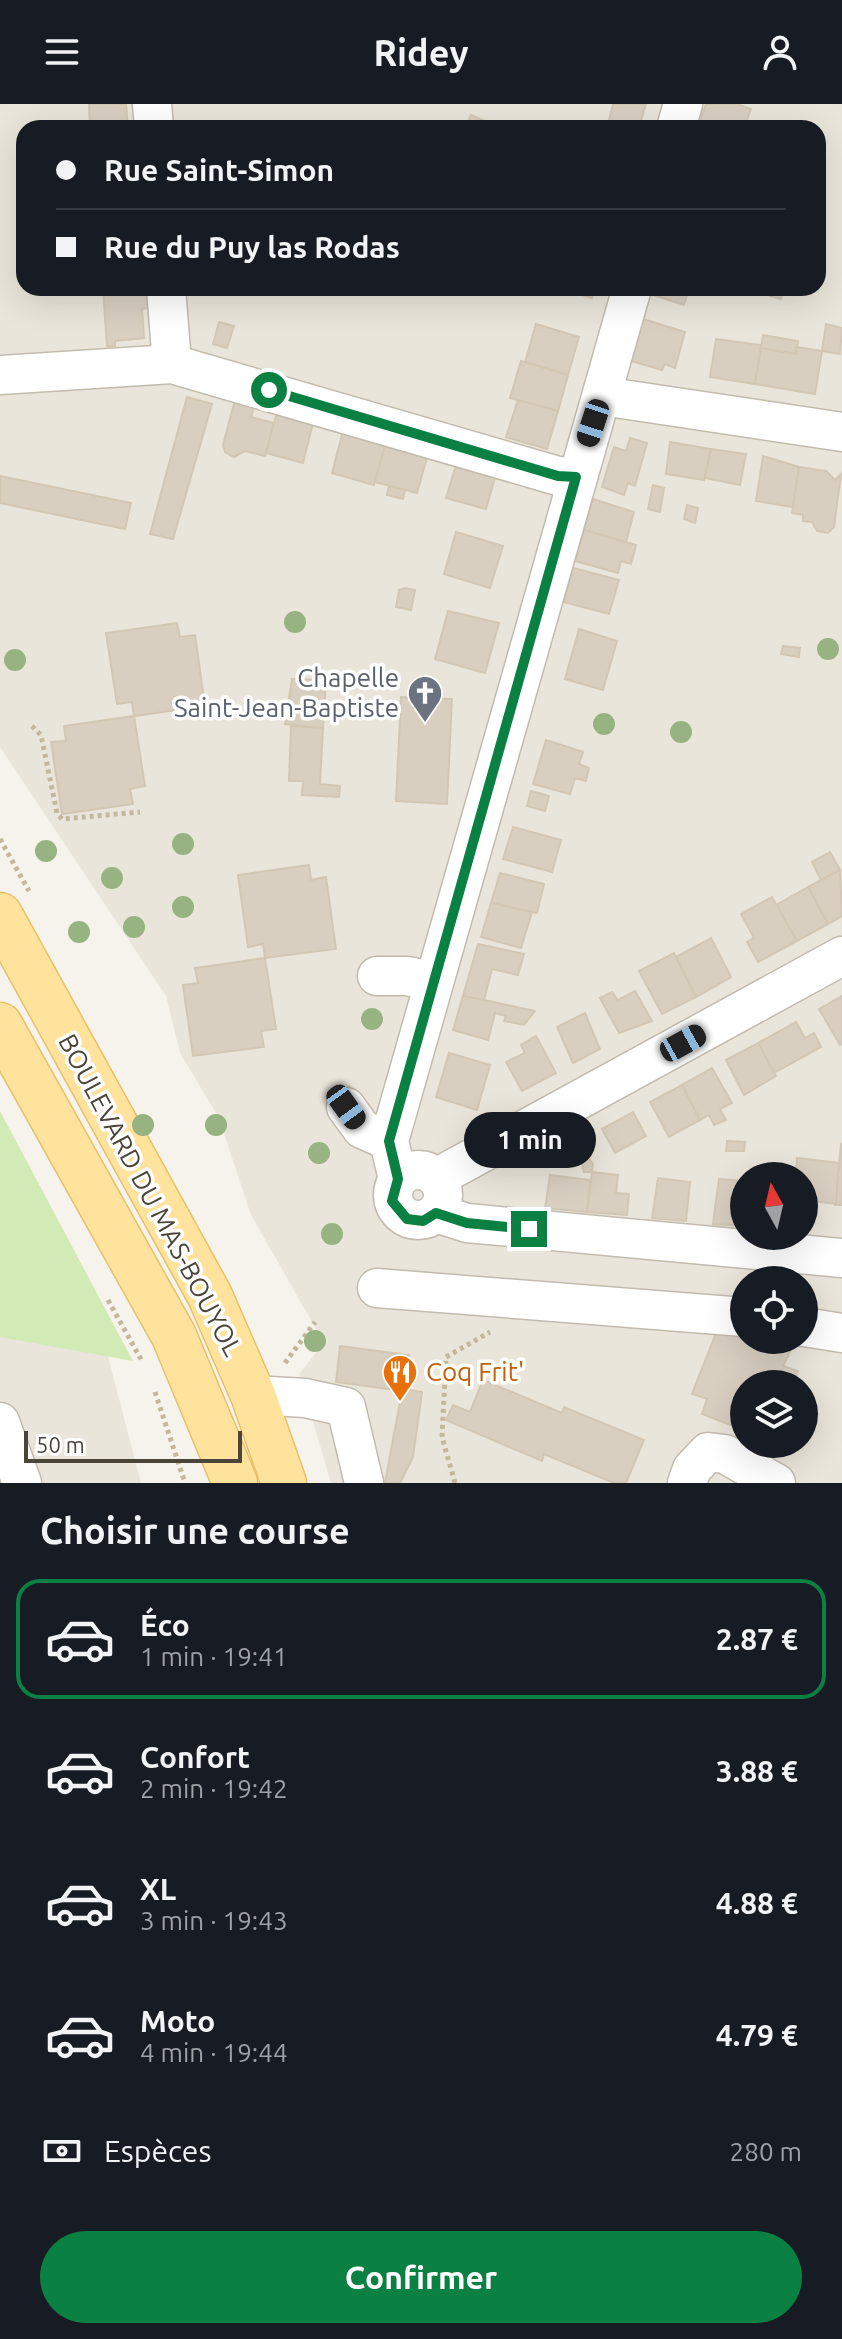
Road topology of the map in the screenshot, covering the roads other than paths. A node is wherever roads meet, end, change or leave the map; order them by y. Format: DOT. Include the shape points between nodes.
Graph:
graph roads {
  1 [pos="167,296"];
  2 [pos="630,296"];
  3 [pos="172,364"];
  4 [pos="0,375"];
  5 [pos="602,396"];
  6 [pos="842,432"];
  7 [pos="576,477"];
  8 [pos="0,915"];
  9 [pos="842,956"];
  10 [pos="377,976"];
  11 [pos="433,981"];
  12 [pos="0,1025"];
  13 [pos="346,1107"];
  14 [pos="389,1141"];
  15 [pos="436,1195"];
  16 [pos="842,1258"];
  17 [pos="377,1288"];
  18 [pos="730,1316"];
  19 [pos="818,1329"];
  20 [pos="842,1333"];
  21 [pos="267,1382"];
  22 [pos="0,1422"];
  23 [pos="22,1483"];
  24 [pos="235,1483"];
  25 [pos="284,1483"];
  26 [pos="364,1483"];
  27 [pos="687,1483"];
  28 [pos="776,1483"];
  1 -- 3 [label="street"];
  2 -- 5 [label="street"];
  3 -- 4 [label="street"];
  3 -- 7 [label="street"];
  5 -- 6 [label="street"];
  5 -- 7 [label="street"];
  7 -- 11 [label="street"];
  8 -- 21 [label="main road, BOULEVARD DU MAS-BOUYOL" via="210,1296"];
  9 -- 15 [label="street"];
  10 -- 11 [label="street"];
  11 -- 14 [label="street"];
  12 -- 24 [label="main road, BOULEVARD DU MAS-BOUYOL" via="174,1336"];
  13 -- 14 [label="street" via="362,1129"];
  14 -- 15 [label="street" via="398,1179 421,1170"];
  15 -- 16 [label="street" via="467,1223"];
  17 -- 18 [label="street"];
  19 -- 20 [label="street"];
  21 -- 25 [label="main road, BOULEVARD DU MAS-BOUYOL"];
  21 -- 26 [label="street" via="346,1407"];
  22 -- 23 [label="street"];
  27 -- 28 [label="street" via="708,1452 725,1454"];
}
